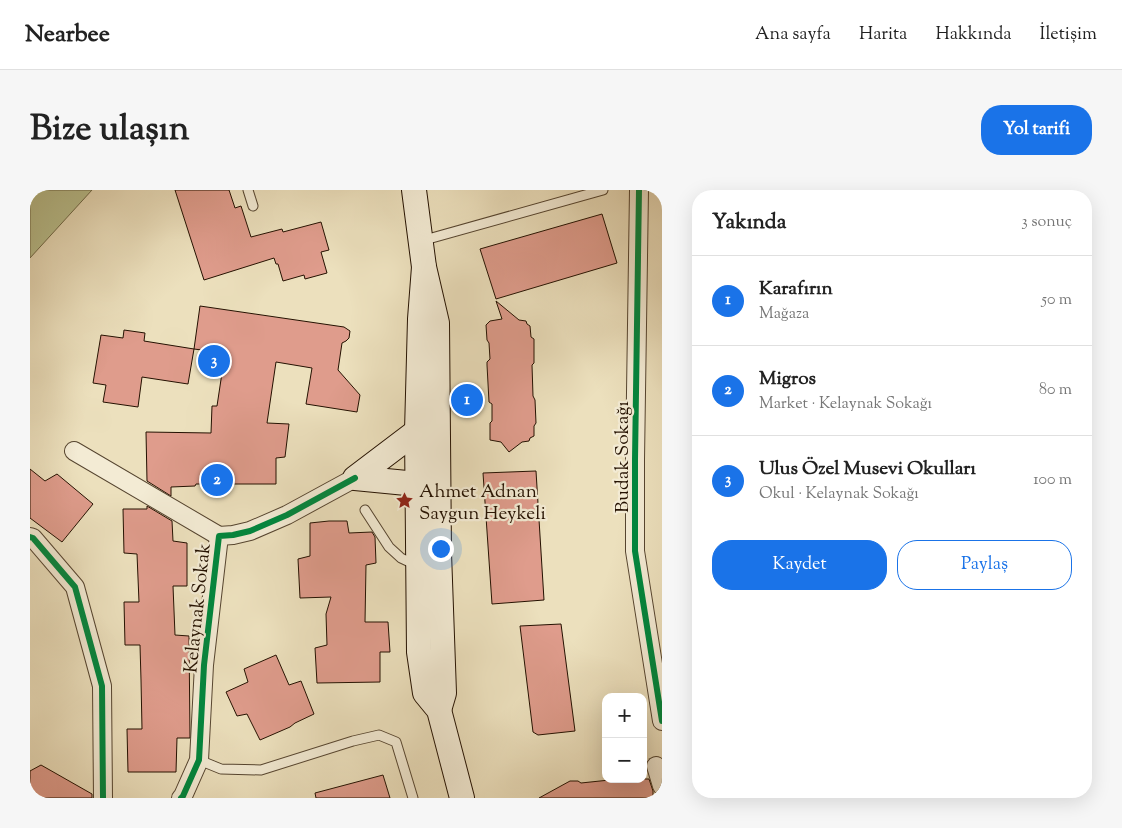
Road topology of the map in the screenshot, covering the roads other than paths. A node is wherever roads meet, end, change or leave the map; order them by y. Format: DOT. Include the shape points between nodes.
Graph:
graph roads {
  1 [pos="248,190"];
  2 [pos="414,190"];
  3 [pos="603,190"];
  4 [pos="639,190"];
  5 [pos="252,206"];
  6 [pos="420,241"];
  7 [pos="424,267"];
  8 [pos="417,431"];
  9 [pos="74,451"];
  10 [pos="438,458"];
  11 [pos="354,478"];
  12 [pos="417,484"];
  13 [pos="365,510"];
  14 [pos="219,536"];
  15 [pos="30,538"];
  16 [pos="418,566"];
  17 [pos="438,710"];
  18 [pos="662,722"];
  19 [pos="199,760"];
  20 [pos="656,766"];
  21 [pos="662,786"];
  22 [pos="103,798"];
  23 [pos="181,798"];
  24 [pos="413,798"];
  25 [pos="462,798"];
  1 -- 5 [label="lane"];
  2 -- 6 [label="main road"];
  3 -- 6 [label="lane"];
  4 -- 18 [label="street, Budak Sokağı" via="635,551"];
  6 -- 7 [label="main road"];
  7 -- 8 [label="main road"];
  7 -- 10 [label="main road" via="437,323"];
  8 -- 10 [label="main road"];
  8 -- 11 [label="main road"];
  8 -- 12 [label="main road"];
  9 -- 14 [label="street"];
  10 -- 12 [label="main road"];
  10 -- 17 [label="main road" via="444,693"];
  11 -- 12 [label="main road"];
  11 -- 14 [label="street, Kelaynak Sokak" via="287,515 250,531"];
  12 -- 16 [label="main road"];
  13 -- 16 [label="lane" via="389,548"];
  14 -- 19 [label="street, Kelaynak Sokak" via="204,665"];
  15 -- 22 [label="street" via="75,587 102,686"];
  16 -- 17 [label="main road" via="419,652 425,693"];
  17 -- 25 [label="main road"];
  19 -- 23 [label="street, Kelaynak Sokak"];
  19 -- 24 [label="lane" via="221,769 261,770 379,735 396,742"];
  20 -- 21 [label="street"];
}
